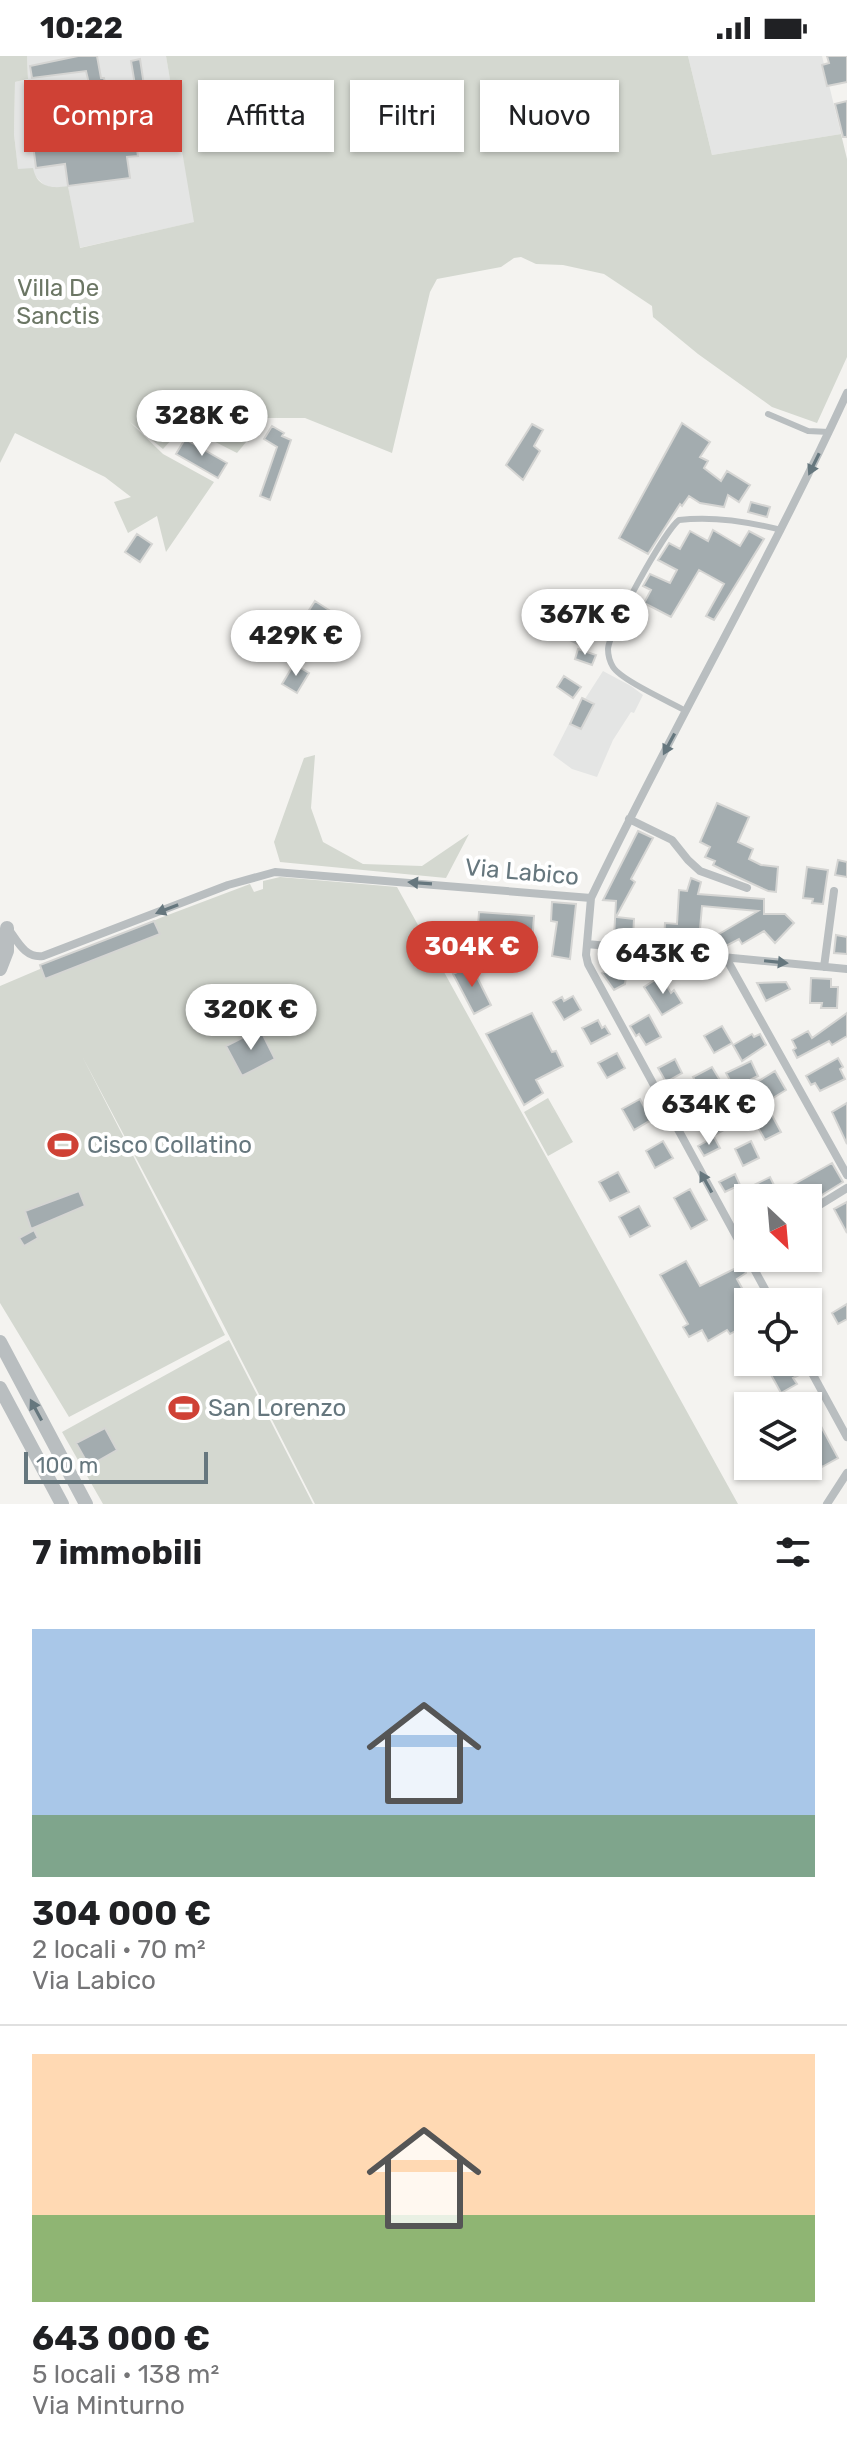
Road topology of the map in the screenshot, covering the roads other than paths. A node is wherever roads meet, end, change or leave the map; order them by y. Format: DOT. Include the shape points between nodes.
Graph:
graph roads {
  1 [pos="847,393"];
  2 [pos="768,414"];
  3 [pos="829,432"];
  4 [pos="781,530"];
  5 [pos="686,711"];
  6 [pos="629,819"];
  7 [pos="747,888"];
  8 [pos="834,891"];
  9 [pos="591,898"];
  10 [pos="2,924"];
  11 [pos="587,944"];
  12 [pos="726,958"];
  13 [pos="824,967"];
  14 [pos="0,969"];
  15 [pos="847,969"];
  16 [pos="847,1175"];
  17 [pos="847,1188"];
  18 [pos="822,1203"];
  19 [pos="734,1227"];
  20 [pos="0,1342"];
  21 [pos="814,1376"];
  22 [pos="0,1388"];
  23 [pos="847,1437"];
  24 [pos="847,1473"];
  25 [pos="62,1504"];
  26 [pos="86,1504"];
  27 [pos="827,1504"];
  1 -- 3 [label="street, Via Labico"];
  2 -- 3 [label="lane" via="808,431"];
  3 -- 4 [label="street, Via Labico, one-way"];
  4 -- 5 [label="street, Via Labico"];
  4 -- 5 [label="lane" via="679,520 640,581 612,636 610,661 620,675"];
  5 -- 6 [label="street, Via Labico, one-way"];
  6 -- 7 [label="street" via="672,840 700,871"];
  6 -- 9 [label="street, Via Labico"];
  8 -- 13 [label="street"];
  9 -- 10 [label="street, Via Labico, one-way" via="275,872 43,956 24,950"];
  9 -- 11 [label="street"];
  10 -- 14 [label="street" via="7,951"];
  11 -- 12 [label="street"];
  19 -- 11 [label="street, one-way" via="588,964"];
  12 -- 13 [label="street, one-way"];
  12 -- 16 [label="street"];
  13 -- 15 [label="street"];
  17 -- 18 [label="street"];
  26 -- 20 [label="street, one-way"];
  21 -- 23 [label="street"];
  22 -- 25 [label="street"];
  24 -- 27 [label="street"];
}
